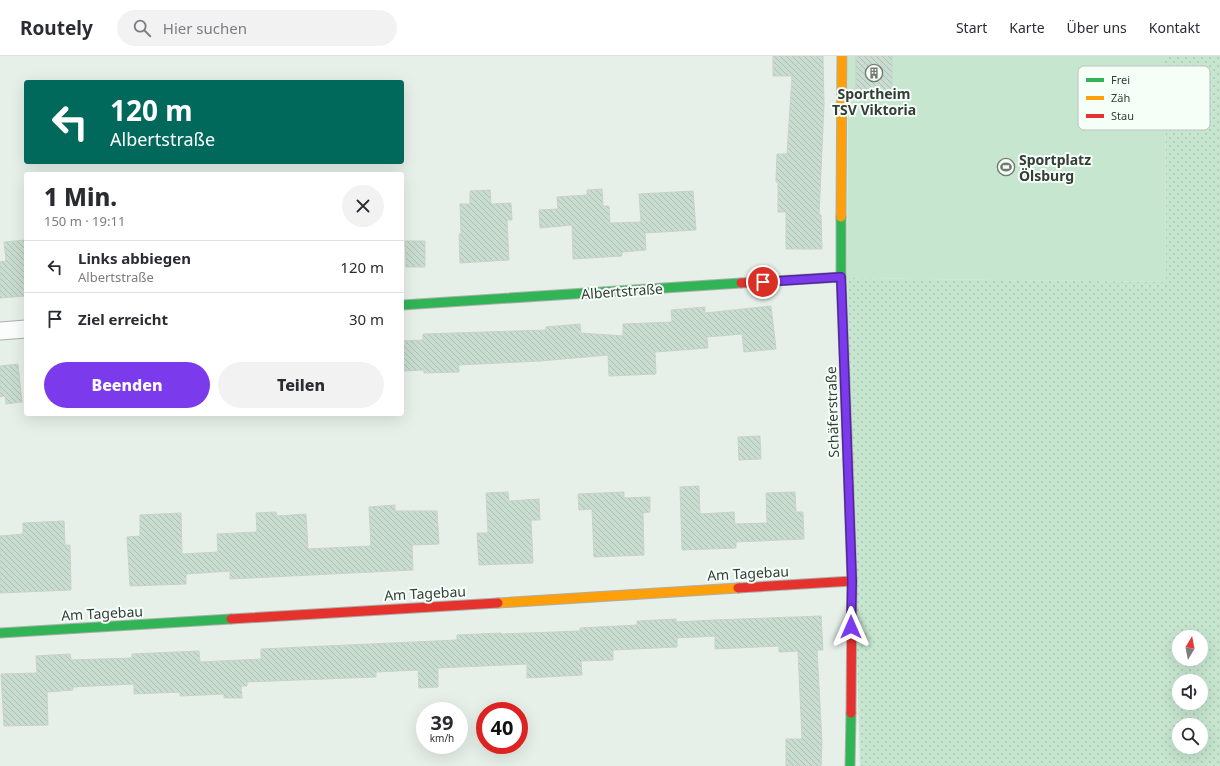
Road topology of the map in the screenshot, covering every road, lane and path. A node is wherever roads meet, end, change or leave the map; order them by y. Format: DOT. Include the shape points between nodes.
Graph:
graph roads {
  1 [pos="842,56"];
  2 [pos="841,277"];
  3 [pos="404,305"];
  4 [pos="24,329"];
  5 [pos="0,331"];
  6 [pos="852,581"];
  7 [pos="0,633"];
  8 [pos="850,766"];
  1 -- 2 [label="street, Schäferstraße"];
  2 -- 3 [label="street, Albertstraße"];
  2 -- 6 [label="street, Schäferstraße"];
  4 -- 5 [label="street"];
  6 -- 7 [label="street, Am Tagebau"];
  6 -- 8 [label="street, Schäferstraße"];
}
